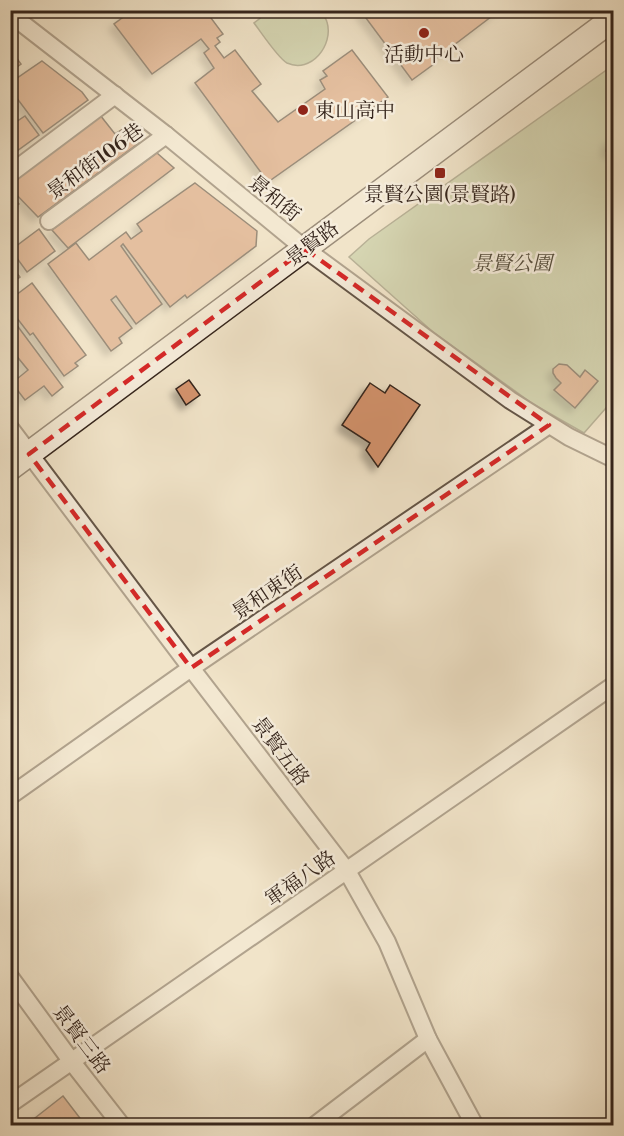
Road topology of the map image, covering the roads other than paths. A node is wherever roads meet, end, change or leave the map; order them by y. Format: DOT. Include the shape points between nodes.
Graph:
graph roads {
  1 [pos="10,14"];
  2 [pos="611,17"];
  3 [pos="115,95"];
  4 [pos="166,135"];
  5 [pos="11,173"];
  6 [pos="49,221"];
  7 [pos="305,249"];
  8 [pos="549,425"];
  9 [pos="10,428"];
  10 [pos="614,459"];
  11 [pos="20,461"];
  12 [pos="191,668"];
  13 [pos="614,685"];
  14 [pos="10,796"];
  15 [pos="347,871"];
  16 [pos="10,976"];
  17 [pos="428,1039"];
  18 [pos="72,1062"];
  19 [pos="10,1104"];
  20 [pos="122,1125"];
  21 [pos="314,1125"];
  22 [pos="475,1125"];
  1 -- 3 [label="street, 景和街"];
  2 -- 7 [label="street, 景賢路"];
  3 -- 4 [label="street, 景和街"];
  3 -- 5 [label="street"];
  4 -- 6 [label="street, 景和街106巷"];
  4 -- 7 [label="street, 景和街"];
  7 -- 8 [label="street, 景和街"];
  7 -- 11 [label="street, 景賢路"];
  8 -- 10 [label="street, 景和街"];
  8 -- 12 [label="street, 景和東街"];
  9 -- 11 [label="street, 景賢五路"];
  11 -- 12 [label="street, 景賢五路"];
  12 -- 14 [label="street, 景和東街"];
  12 -- 15 [label="street, 景賢五路"];
  13 -- 15 [label="street, 軍福八路"];
  15 -- 17 [label="street, 景賢五路" via="387,942"];
  15 -- 18 [label="street, 軍福八路"];
  16 -- 18 [label="street, 景賢三路"];
  17 -- 21 [label="street"];
  17 -- 22 [label="street, 景賢五路"];
  18 -- 19 [label="street, 軍福八路"];
  18 -- 20 [label="street, 景賢三路"];
}
